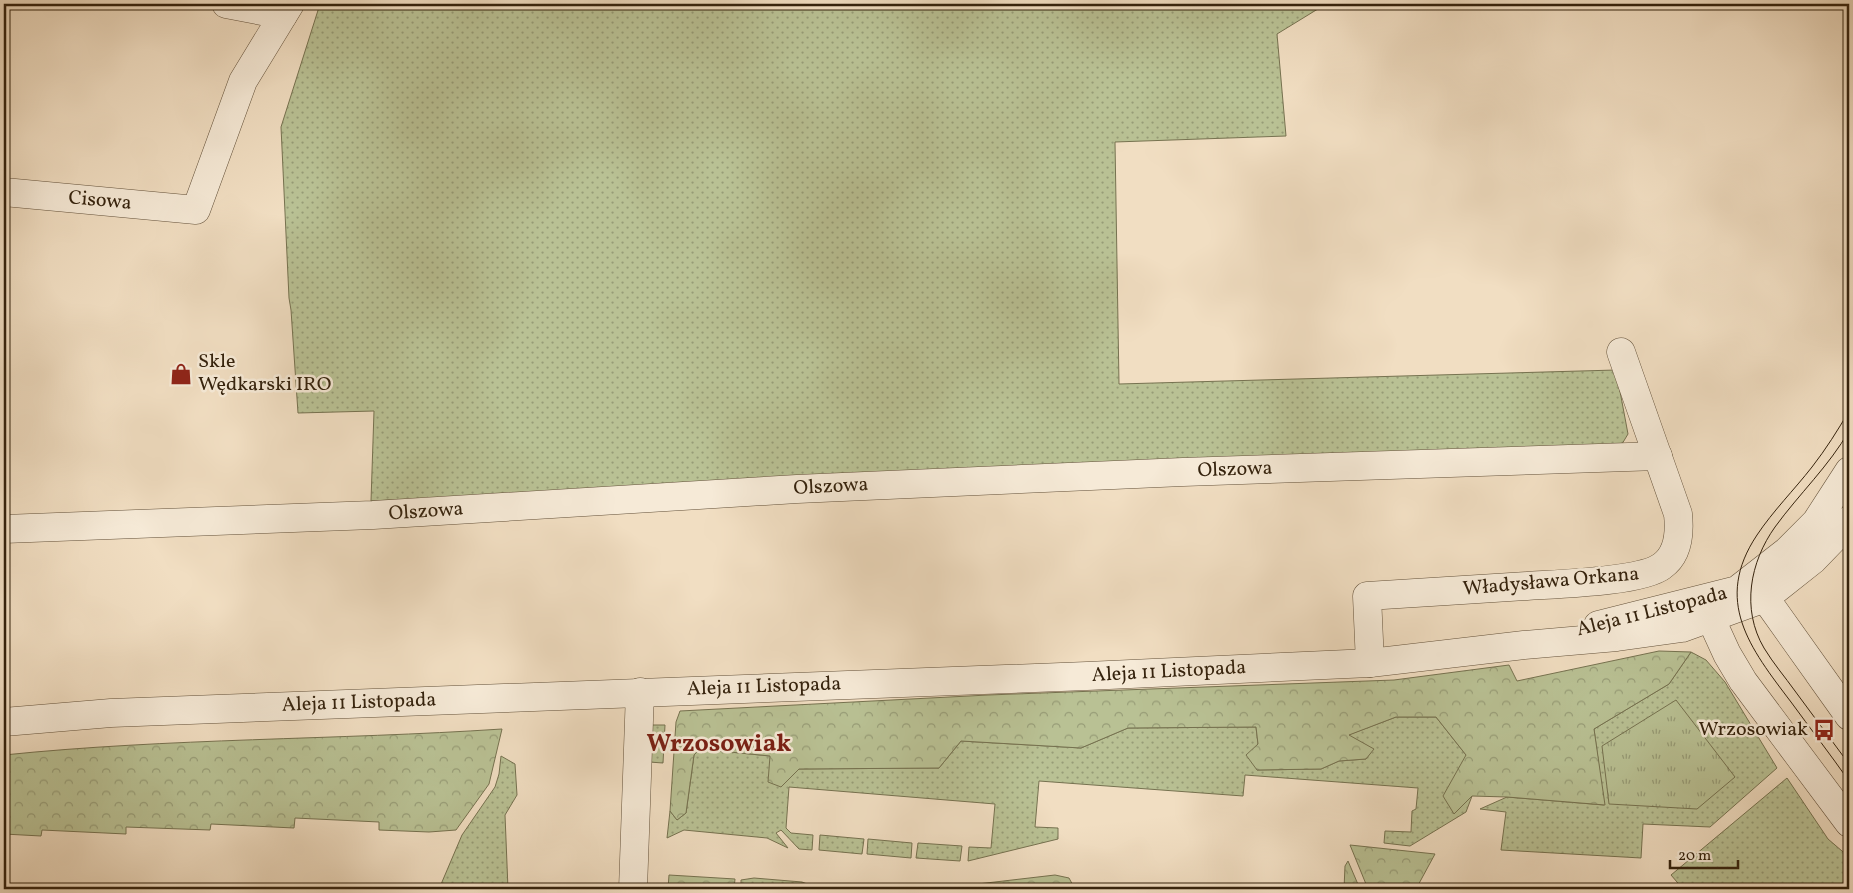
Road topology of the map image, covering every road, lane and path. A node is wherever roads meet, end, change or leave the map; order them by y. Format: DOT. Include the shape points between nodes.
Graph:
graph roads {
  1 [pos="226,4"];
  2 [pos="286,9"];
  3 [pos="4,192"];
  4 [pos="1621,352"];
  5 [pos="1658,456"];
  6 [pos="1849,471"];
  7 [pos="1849,520"];
  8 [pos="4,528"];
  9 [pos="1737,590"];
  10 [pos="1765,598"];
  11 [pos="1711,619"];
  12 [pos="1524,645"];
  13 [pos="1370,663"];
  14 [pos="640,692"];
  15 [pos="1849,716"];
  16 [pos="4,722"];
  17 [pos="1849,823"];
  18 [pos="632,889"];
  1 -- 2 [label="street"];
  2 -- 3 [label="street, Cisowa" via="243,81 196,210"];
  4 -- 5 [label="street, Władysława Orkana"];
  5 -- 8 [label="street, Olszowa" via="1144,473 797,489 373,516"];
  5 -- 13 [label="street, Władysława Orkana" via="1678,514 1680,534 1670,558 1662,566 1651,572 1603,581 1367,596"];
  6 -- 9 [label="street, Aleja 11 Listopada" via="1816,522 1787,551"];
  7 -- 10 [label="street, Aleja 11 Listopada" via="1814,560"];
  9 -- 10 [label="street"];
  9 -- 11 [label="street"];
  9 -- 12 [label="street, Aleja 11 Listopada"];
  10 -- 11 [label="street, Aleja 11 Listopada"];
  10 -- 15 [label="street"];
  11 -- 12 [label="street, Aleja 11 Listopada" via="1672,630"];
  11 -- 17 [label="street" via="1743,681"];
  12 -- 13 [label="street, Aleja 11 Listopada"];
  13 -- 14 [label="street, Aleja 11 Listopada"];
  14 -- 16 [label="street, Aleja 11 Listopada" via="111,712"];
  14 -- 18 [label="street"];
}
